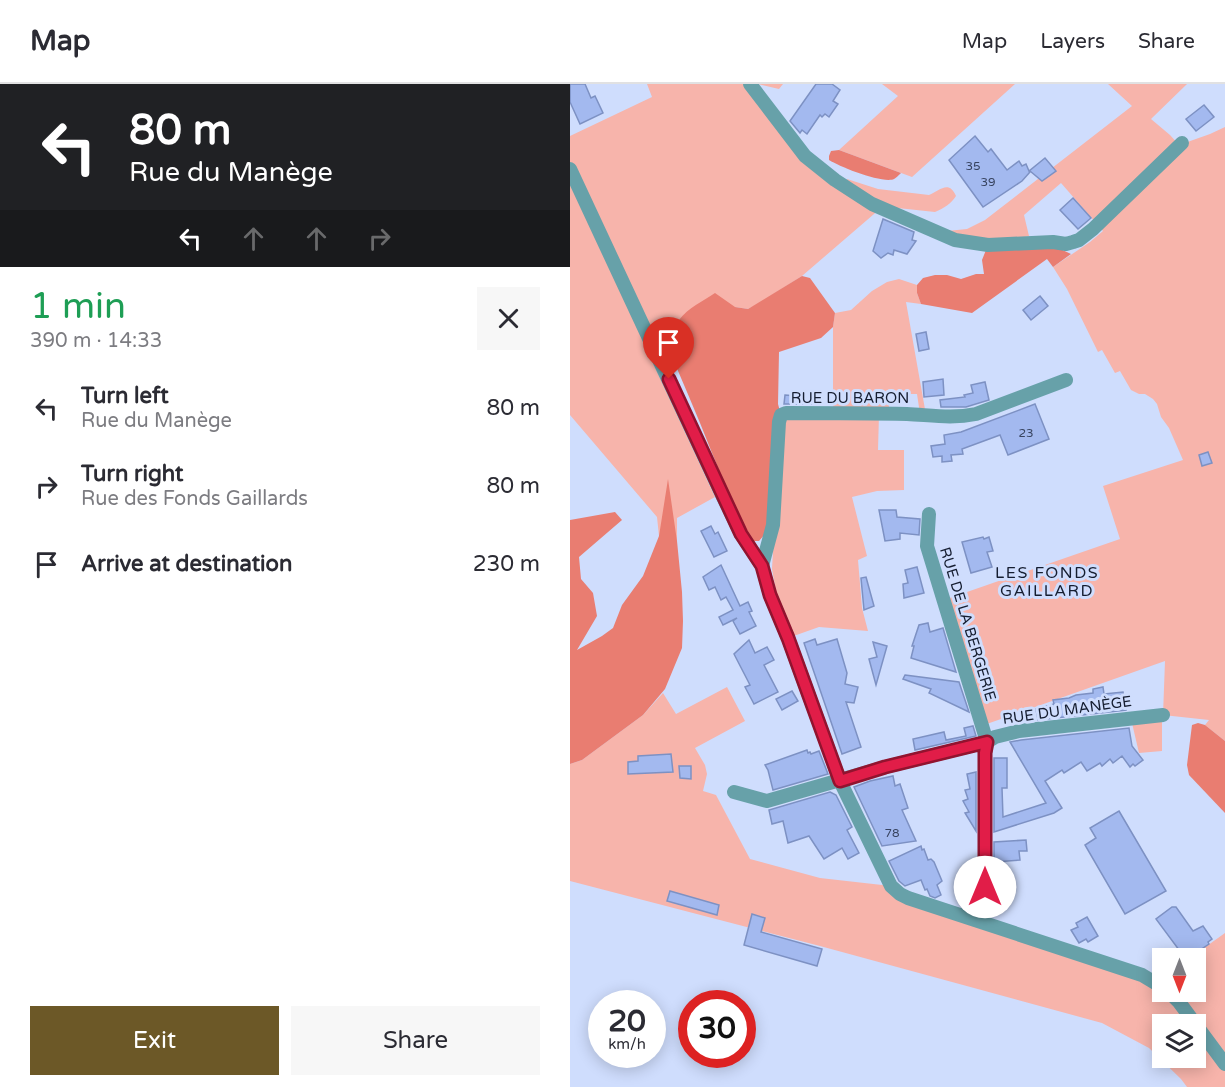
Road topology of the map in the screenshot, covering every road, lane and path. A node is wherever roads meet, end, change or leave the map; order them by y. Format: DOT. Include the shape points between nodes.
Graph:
graph roads {
  1 [pos="750,84"];
  2 [pos="1182,143"];
  3 [pos="570,169"];
  4 [pos="1066,380"];
  5 [pos="929,514"];
  6 [pos="762,566"];
  7 [pos="1163,715"];
  8 [pos="987,742"];
  9 [pos="840,781"];
  10 [pos="734,792"];
  11 [pos="985,887"];
  12 [pos="1152,981"];
  13 [pos="1179,1002"];
  14 [pos="1225,1064"];
  1 -- 2 [label="street" via="806,156 835,180 872,204 955,240 988,245 1073,243 1084,237"];
  3 -- 6 [label="street" via="737,525"];
  4 -- 6 [label="street, RUE DU BARON" via="960,417 781,415 773,525"];
  5 -- 8 [label="street, RUE DE LA BERGERIE" via="927,546"];
  6 -- 9 [label="street"];
  7 -- 8 [label="street, RUE DU MANÈGE" via="1019,732"];
  8 -- 9 [label="street, RUE DU MANÈGE"];
  8 -- 11 [label="street, RUE DE LA BERGERIE"];
  9 -- 10 [label="street, RUE DU MANÈGE" via="767,801"];
  9 -- 12 [label="street" via="891,886 900,894"];
  13 -- 14 [label="street"];
}
